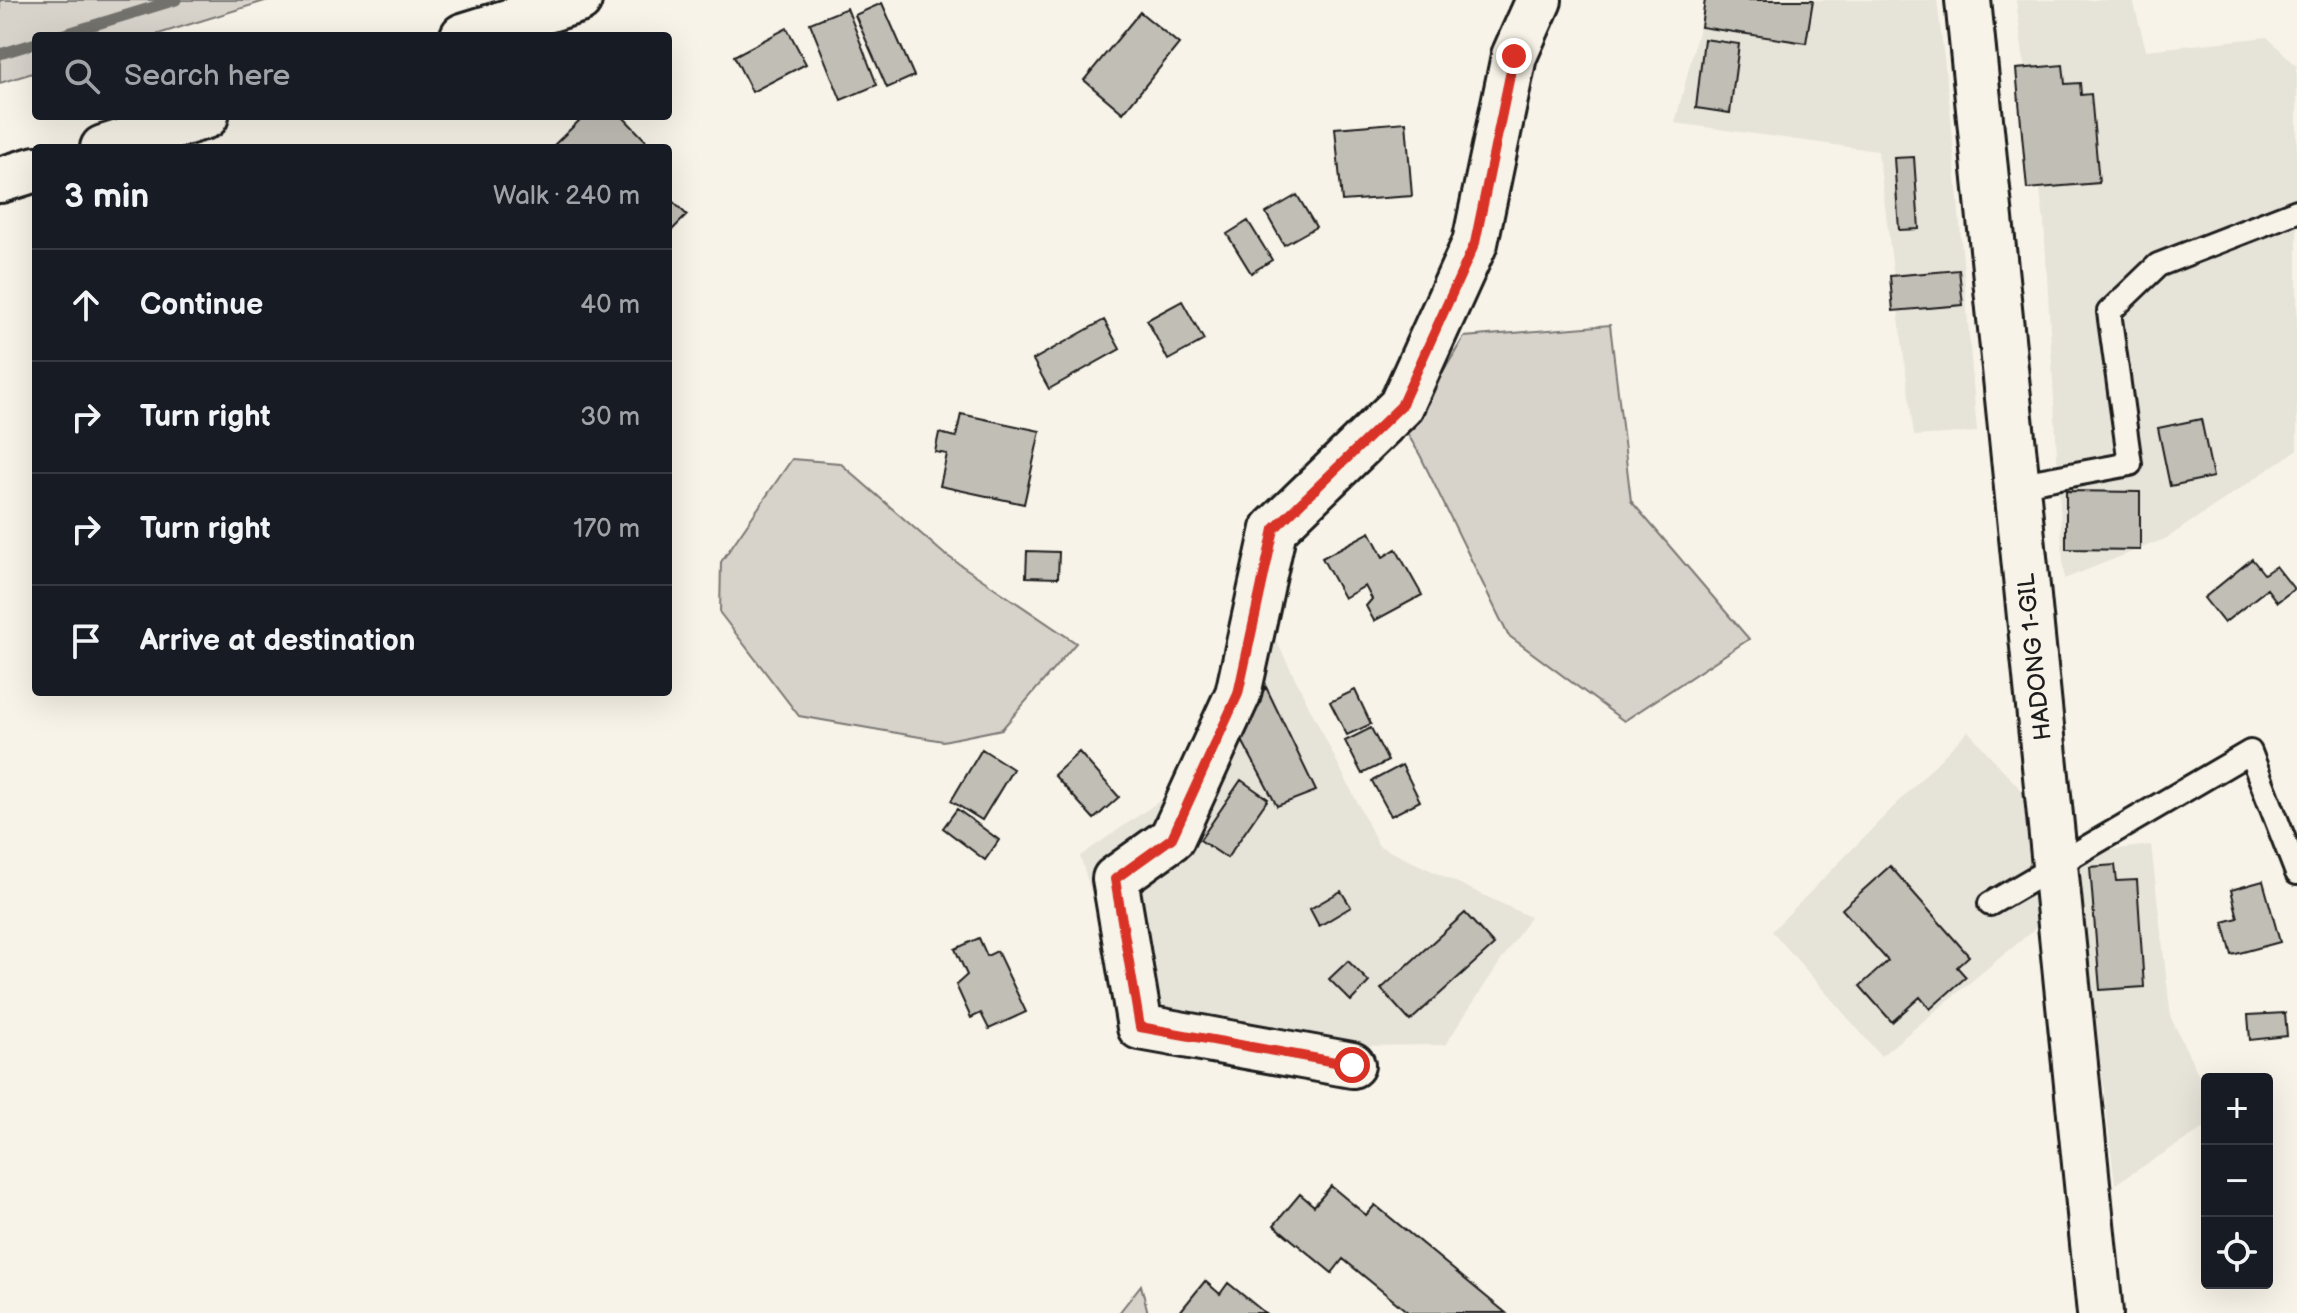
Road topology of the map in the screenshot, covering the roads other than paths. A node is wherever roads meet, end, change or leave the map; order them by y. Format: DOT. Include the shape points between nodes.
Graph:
graph roads {
  1 [pos="579,0"];
  2 [pos="1539,0"];
  3 [pos="1968,0"];
  4 [pos="476,32"];
  5 [pos="193,120"];
  6 [pos="116,144"];
  7 [pos="32,170"];
  8 [pos="0,180"];
  9 [pos="2297,211"];
  10 [pos="2016,485"];
  11 [pos="2055,866"];
  12 [pos="2297,873"];
  13 [pos="1990,904"];
  14 [pos="1352,1065"];
  15 [pos="2100,1313"];
  1 -- 4 [label="street"];
  2 -- 14 [label="street" via="1514,56 1475,243 1401,406 1274,529 1238,694 1172,838 1115,879 1140,1027"];
  3 -- 10 [label="street, HADONG 1-GIL"];
  5 -- 6 [label="street"];
  7 -- 8 [label="street"];
  9 -- 10 [label="lane" via="2158,265 2109,312 2130,464"];
  10 -- 11 [label="street, HADONG 1-GIL"];
  11 -- 12 [label="lane" via="2250,752"];
  11 -- 13 [label="lane"];
  11 -- 15 [label="street, HADONG 1-GIL"];
}
